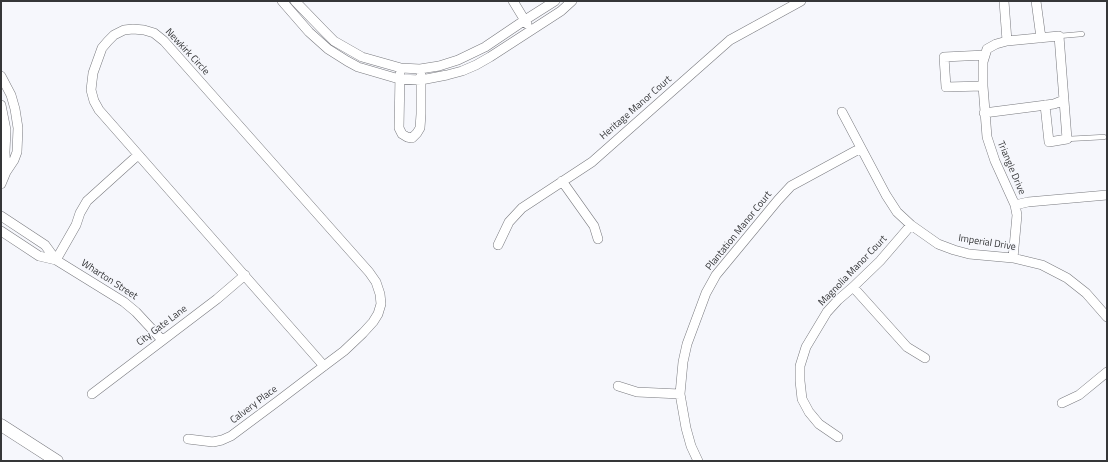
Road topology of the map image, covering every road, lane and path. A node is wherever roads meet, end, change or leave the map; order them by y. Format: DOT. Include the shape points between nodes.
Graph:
graph roads {
  1 [pos="282,1"];
  2 [pos="295,1"];
  3 [pos="513,1"];
  4 [pos="555,1"];
  5 [pos="572,1"];
  6 [pos="801,1"];
  7 [pos="1004,1"];
  8 [pos="1036,1"];
  9 [pos="785,4"];
  10 [pos="525,20"];
  11 [pos="531,30"];
  12 [pos="1082,34"];
  13 [pos="1060,36"];
  14 [pos="1041,38"];
  15 [pos="1007,41"];
  16 [pos="985,55"];
  17 [pos="401,68"];
  18 [pos="420,69"];
  19 [pos="1,76"];
  20 [pos="400,79"];
  21 [pos="421,80"];
  22 [pos="983,86"];
  23 [pos="1064,100"];
  24 [pos="1,105"];
  25 [pos="1045,105"];
  26 [pos="842,112"];
  27 [pos="984,113"];
  28 [pos="1104,137"];
  29 [pos="1067,139"];
  30 [pos="861,148"];
  31 [pos="138,155"];
  32 [pos="6,172"];
  33 [pos="562,181"];
  34 [pos="1,184"];
  35 [pos="1107,195"];
  36 [pos="1015,205"];
  37 [pos="1,216"];
  38 [pos="911,225"];
  39 [pos="1,231"];
  40 [pos="598,239"];
  41 [pos="498,244"];
  42 [pos="1012,258"];
  43 [pos="56,260"];
  44 [pos="244,275"];
  45 [pos="853,287"];
  46 [pos="1107,317"];
  47 [pos="162,340"];
  48 [pos="925,358"];
  49 [pos="324,366"];
  50 [pos="1107,372"];
  51 [pos="618,386"];
  52 [pos="92,394"];
  53 [pos="680,394"];
  54 [pos="1062,403"];
  55 [pos="1,424"];
  56 [pos="838,437"];
  57 [pos="188,439"];
  58 [pos="57,461"];
  59 [pos="698,461"];
  1 -- 20 [label="street" via="328,49 358,67"];
  2 -- 17 [label="street" via="334,41 362,57"];
  3 -- 10 [label="street"];
  4 -- 10 [label="street"];
  5 -- 11 [label="street"];
  6 -- 9 [label="street, Heritage Manor Court"];
  7 -- 15 [label="street"];
  8 -- 14 [label="street"];
  9 -- 33 [label="street, Heritage Manor Court" via="730,40 592,162"];
  10 -- 11 [label="street"];
  10 -- 18 [label="street" via="485,47 458,60"];
  11 -- 21 [label="street" via="476,65 462,71"];
  12 -- 13 [label="lane"];
  13 -- 14 [label="street"];
  13 -- 23 [label="street"];
  14 -- 15 [label="street"];
  15 -- 16 [label="street" via="987,49"];
  16 -- 22 [label="street, Triangle Drive"];
  16 -- 22 [label="street" via="944,57 946,87"];
  17 -- 18 [label="street"];
  17 -- 20 [label="street"];
  18 -- 21 [label="street"];
  19 -- 32 [label="street" via="11,95 18,128 17,152"];
  20 -- 21 [label="street"];
  20 -- 21 [label="street" via="399,128 402,134 412,138 420,128"];
  22 -- 27 [label="street, Triangle Drive"];
  23 -- 25 [label="street"];
  23 -- 29 [label="street"];
  24 -- 32 [label="street" via="6,130"];
  25 -- 27 [label="street"];
  25 -- 29 [label="street" via="1049,142"];
  26 -- 30 [label="street, Imperial Drive"];
  27 -- 36 [label="street, Triangle Drive" via="987,137 995,161"];
  28 -- 29 [label="lane"];
  30 -- 38 [label="street, Imperial Drive" via="897,212"];
  30 -- 53 [label="street, Plantation Manor Court" via="791,186 716,275 706,293 687,344"];
  31 -- 43 [label="street" via="87,201"];
  31 -- 44 [label="street, Newkirk Circle"];
  31 -- 49 [label="street, Newkirk Circle" via="99,110 91,90 93,74 102,48 114,35 133,29 154,33 169,47 376,282 380,294 378,314 363,333"];
  32 -- 34 [label="street"];
  33 -- 40 [label="street" via="594,226"];
  33 -- 41 [label="street, Heritage Manor Court" via="522,208 509,222"];
  35 -- 36 [label="street"];
  36 -- 42 [label="street, Triangle Drive" via="1017,216"];
  37 -- 43 [label="street, Wharton Street" via="45,245"];
  38 -- 42 [label="street, Imperial Drive" via="938,244 954,250"];
  38 -- 45 [label="street, Magnolia Manor Court"];
  39 -- 43 [label="street, Wharton Street" via="39,256"];
  42 -- 46 [label="street, Imperial Drive" via="1042,265 1067,278 1086,293"];
  43 -- 47 [label="street, Wharton Street" via="124,302"];
  44 -- 47 [label="street, City Gate Lane"];
  44 -- 49 [label="street, Newkirk Circle"];
  45 -- 48 [label="street" via="907,347"];
  45 -- 56 [label="street, Magnolia Manor Court" via="827,312 806,347 800,366 802,399 808,412 819,424"];
  47 -- 52 [label="street, City Gate Lane"];
  49 -- 57 [label="street, Calvery Place" via="231,436 213,442"];
  50 -- 54 [label="street" via="1079,395"];
  51 -- 53 [label="street" via="637,392"];
  53 -- 59 [label="street, Plantation Manor Court" via="686,428"];
  55 -- 58 [label="main road"];
}
